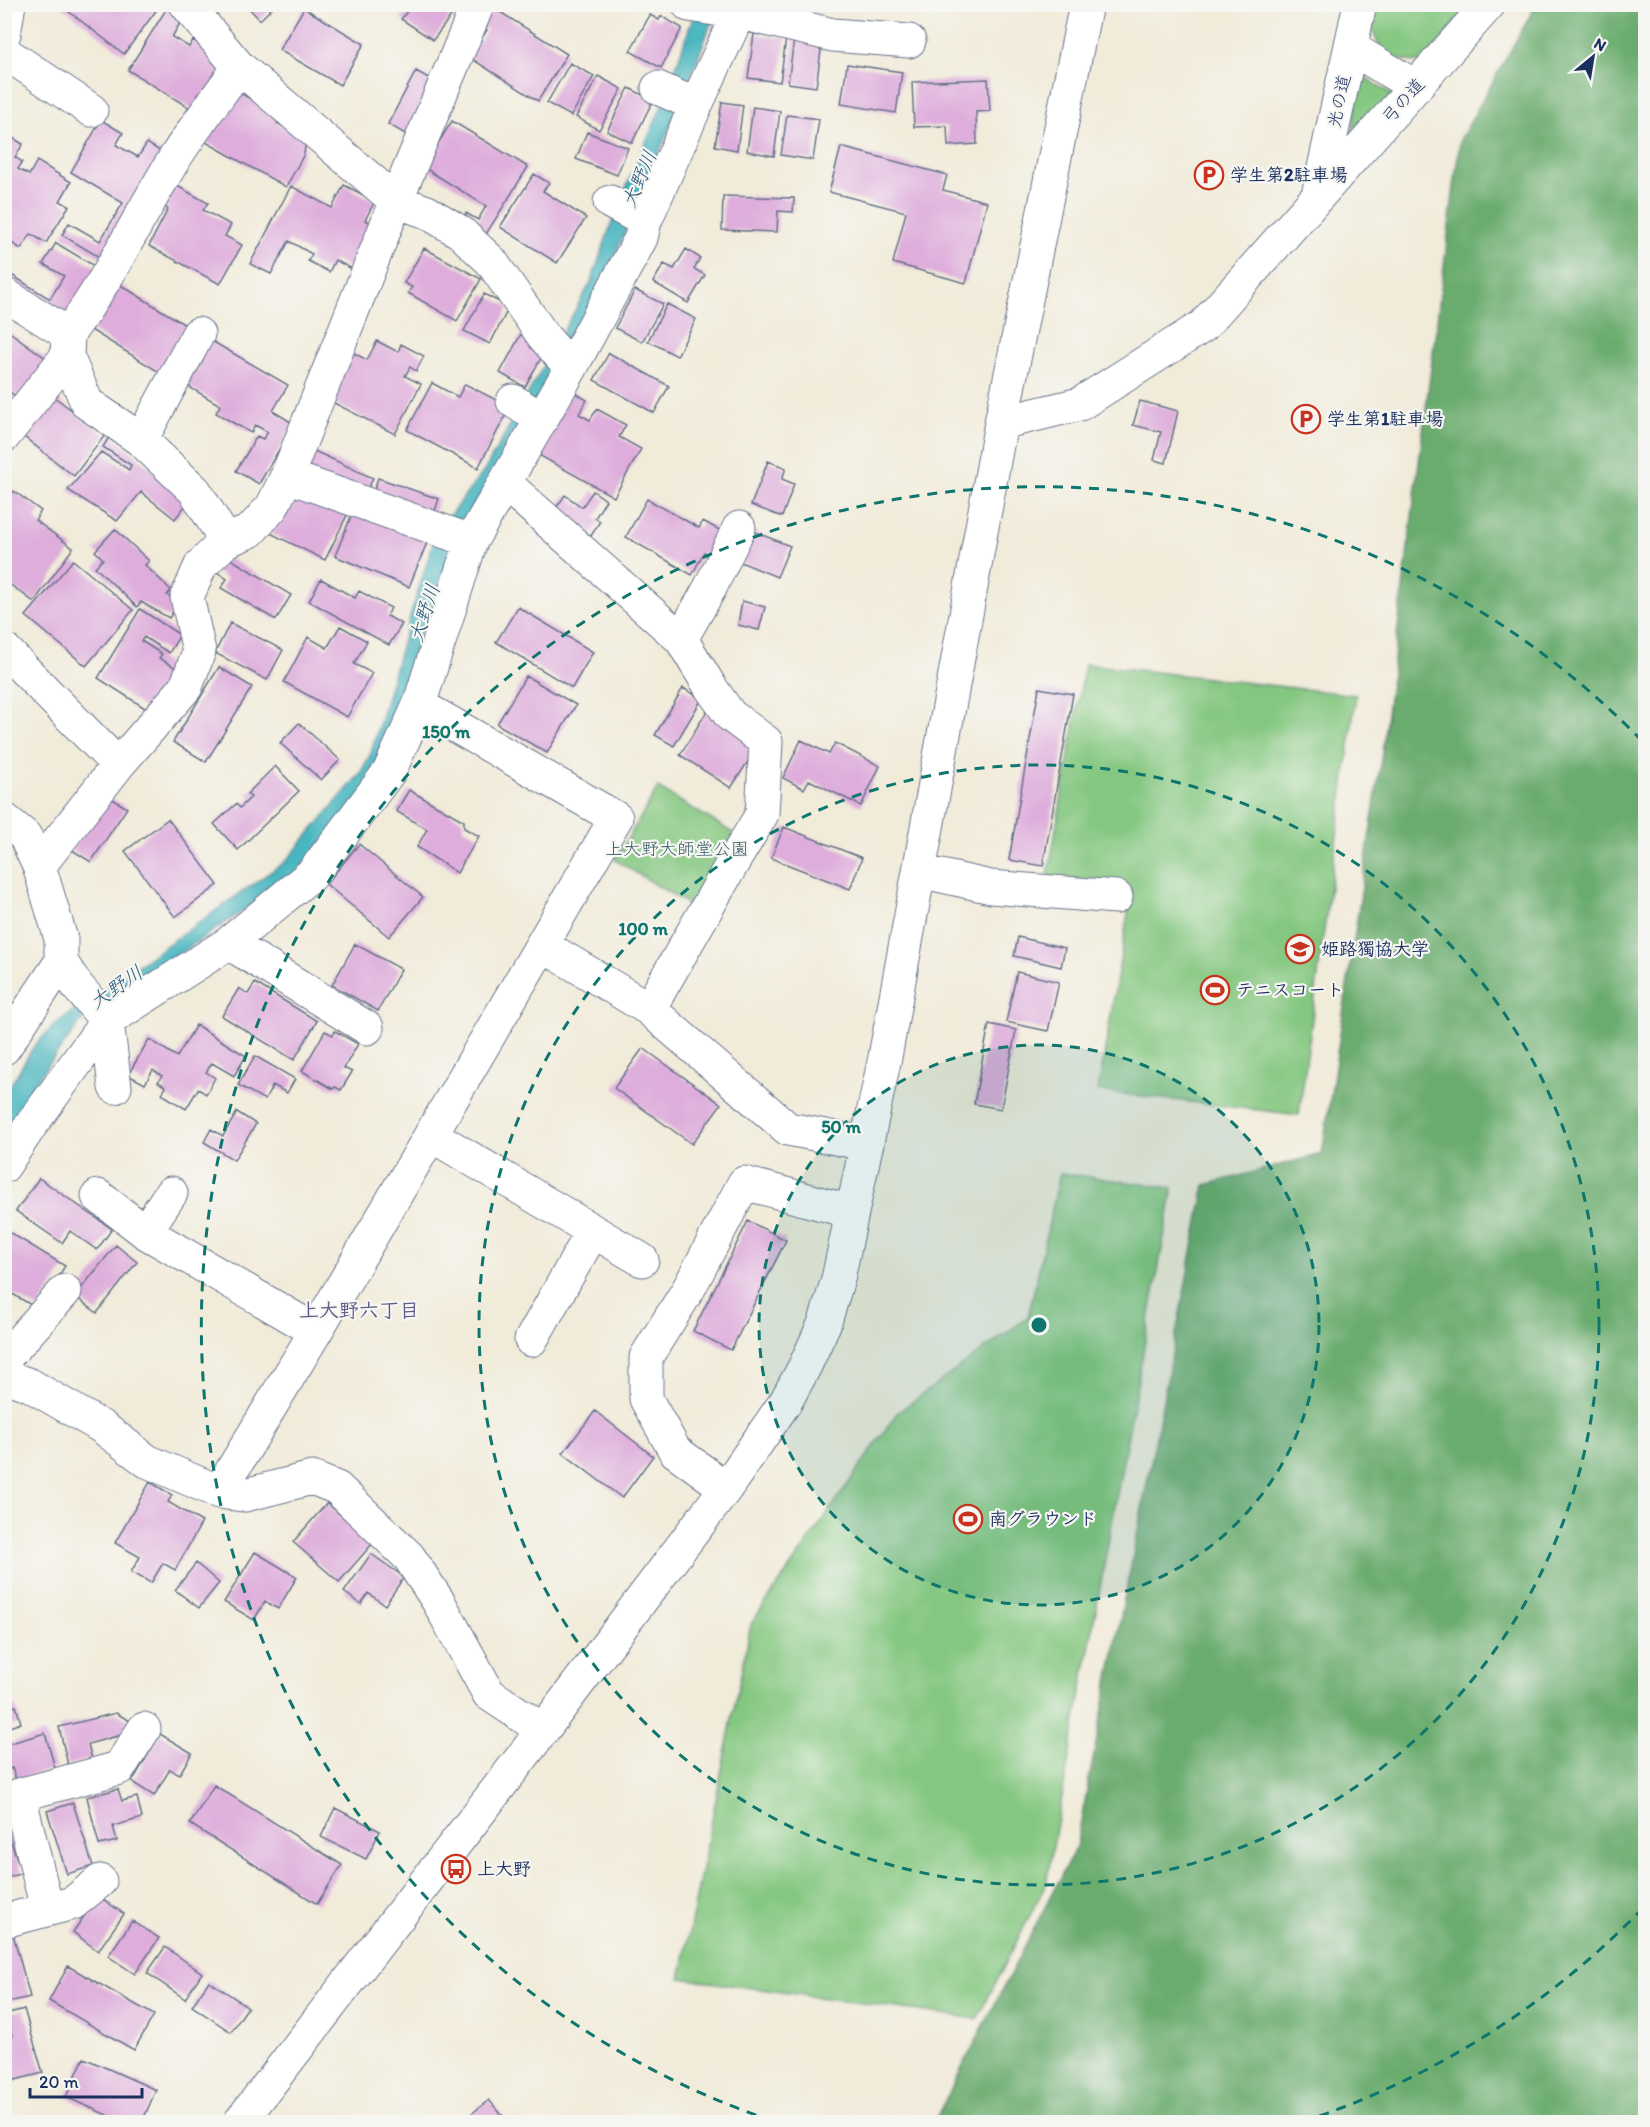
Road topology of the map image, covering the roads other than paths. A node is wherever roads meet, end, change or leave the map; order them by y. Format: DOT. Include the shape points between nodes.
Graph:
graph roads {
  1 [pos="9,4"];
  2 [pos="186,4"];
  3 [pos="478,4"];
  4 [pos="1086,4"];
  5 [pos="1360,4"];
  6 [pos="1489,4"];
  7 [pos="689,5"];
  8 [pos="742,9"];
  9 [pos="4,34"];
  10 [pos="909,41"];
  11 [pos="1351,48"];
  12 [pos="4,52"];
  13 [pos="239,67"];
  14 [pos="1416,87"];
  15 [pos="658,88"];
  16 [pos="696,105"];
  17 [pos="91,110"];
  18 [pos="1318,197"];
  19 [pos="396,201"];
  20 [pos="610,202"];
  21 [pos="645,221"];
  22 [pos="4,294"];
  23 [pos="198,334"];
  24 [pos="67,345"];
  25 [pos="571,368"];
  26 [pos="513,401"];
  27 [pos="542,418"];
  28 [pos="1001,423"];
  29 [pos="4,436"];
  30 [pos="141,440"];
  31 [pos="287,476"];
  32 [pos="506,484"];
  33 [pos="739,528"];
  34 [pos="226,541"];
  35 [pos="471,541"];
  36 [pos="681,639"];
  37 [pos="4,649"];
  38 [pos="419,705"];
  39 [pos="118,765"];
  40 [pos="4,819"];
  41 [pos="39,866"];
  42 [pos="919,871"];
  43 [pos="1116,897"];
  44 [pos="229,943"];
  45 [pos="542,945"];
  46 [pos="69,974"];
  47 [pos="649,1010"];
  48 [pos="106,1022"];
  49 [pos="367,1028"];
  50 [pos="4,1048"];
  51 [pos="115,1087"];
  52 [pos="431,1136"];
  53 [pos="867,1144"];
  54 [pos="4,1166"];
  55 [pos="171,1193"];
  56 [pos="98,1196"];
  57 [pos="852,1212"];
  58 [pos="593,1231"];
  59 [pos="145,1232"];
  60 [pos="642,1260"];
  61 [pos="65,1291"];
  62 [pos="316,1331"];
  63 [pos="531,1340"];
  64 [pos="4,1359"];
  65 [pos="4,1376"];
  66 [pos="726,1488"];
  67 [pos="219,1492"];
  68 [pos="144,1729"];
  69 [pos="543,1730"];
  70 [pos="100,1881"];
  71 [pos="47,1909"];
  72 [pos="4,1921"];
  73 [pos="240,2122"];
  1 -- 9 [label="street"];
  2 -- 13 [label="street"];
  3 -- 19 [label="street"];
  4 -- 28 [label="street"];
  5 -- 11 [label="street, 光の道"];
  6 -- 14 [label="street, 弓の道"];
  7 -- 8 [label="street"];
  8 -- 10 [label="street" via="832,35"];
  8 -- 16 [label="street"];
  11 -- 14 [label="street"];
  11 -- 18 [label="street, 光の道"];
  12 -- 17 [label="street"];
  13 -- 19 [label="street"];
  13 -- 24 [label="street" via="173,161"];
  14 -- 18 [label="street, 弓の道"];
  15 -- 16 [label="street"];
  16 -- 21 [label="street"];
  18 -- 28 [label="street, 弓の道" via="1203,326 1080,404"];
  19 -- 25 [label="street" via="427,212 460,232 491,261 544,337"];
  19 -- 31 [label="street"];
  20 -- 21 [label="street"];
  21 -- 25 [label="street" via="641,238"];
  22 -- 24 [label="street"];
  23 -- 30 [label="street"];
  24 -- 29 [label="street"];
  24 -- 30 [label="street" via="87,403"];
  25 -- 27 [label="street"];
  26 -- 27 [label="street"];
  27 -- 32 [label="street"];
  28 -- 42 [label="street"];
  30 -- 34 [label="street" via="195,491"];
  31 -- 34 [label="street" via="272,507 250,531"];
  31 -- 35 [label="street"];
  32 -- 35 [label="street"];
  32 -- 36 [label="street"];
  33 -- 36 [label="street"];
  34 -- 39 [label="street" via="201,565 187,597 199,651 186,687"];
  35 -- 38 [label="street"];
  36 -- 47 [label="street" via="730,715 766,742 762,814"];
  37 -- 39 [label="street"];
  38 -- 44 [label="street" via="389,772 314,873"];
  38 -- 45 [label="street" via="616,818"];
  39 -- 41 [label="street"];
  40 -- 41 [label="street" via="25,836"];
  41 -- 46 [label="street"];
  42 -- 43 [label="street" via="991,887"];
  42 -- 53 [label="street"];
  44 -- 48 [label="street"];
  44 -- 49 [label="street"];
  45 -- 47 [label="street"];
  45 -- 52 [label="street"];
  46 -- 48 [label="street"];
  46 -- 50 [label="street"];
  47 -- 53 [label="street" via="788,1129"];
  48 -- 51 [label="street"];
  48 -- 54 [label="street"];
  52 -- 58 [label="street"];
  52 -- 62 [label="street"];
  53 -- 57 [label="street"];
  55 -- 59 [label="street"];
  56 -- 59 [label="street"];
  57 -- 66 [label="street" via="838,1279 806,1366"];
  57 -- 66 [label="street" via="744,1183 688,1290 646,1358 646,1399 675,1451"];
  58 -- 60 [label="street"];
  58 -- 63 [label="street"];
  59 -- 62 [label="street"];
  61 -- 64 [label="street"];
  62 -- 67 [label="street"];
  65 -- 67 [label="street" via="30,1385 102,1427 147,1461"];
  66 -- 69 [label="street"];
  67 -- 69 [label="street" via="245,1495 312,1478 337,1488 410,1557 489,1694"];
  68 -- 71 [label="street" via="119,1768 19,1795"];
  69 -- 73 [label="street"];
  70 -- 71 [label="street" via="73,1903"];
  71 -- 72 [label="street"];
}
